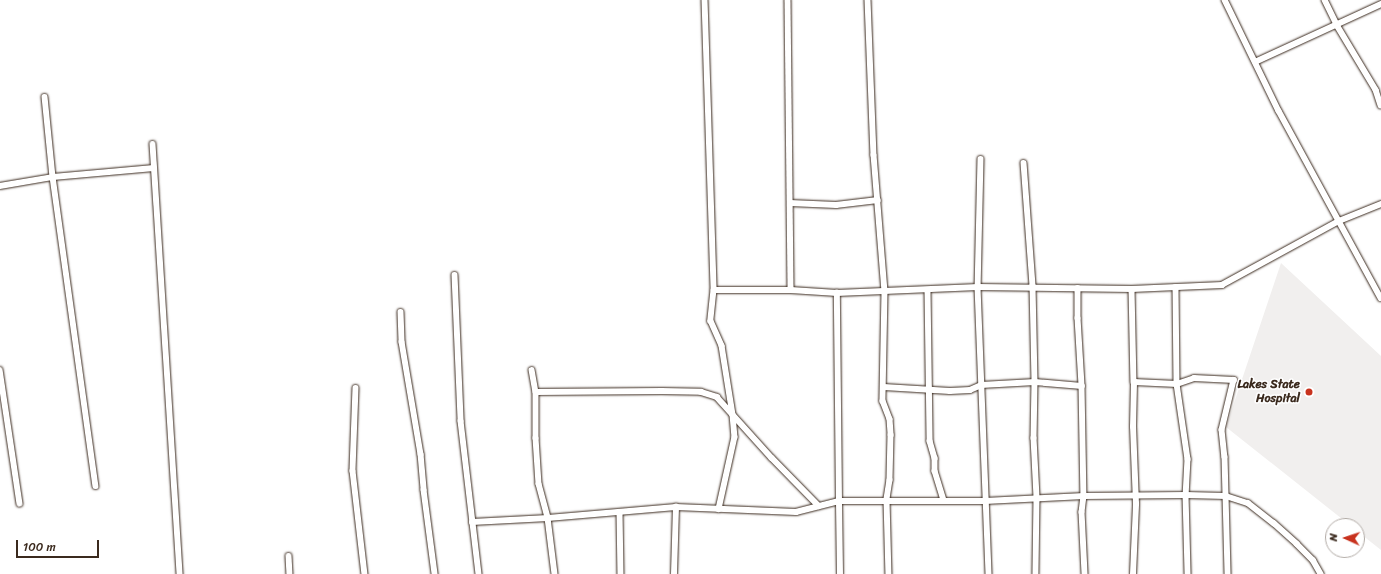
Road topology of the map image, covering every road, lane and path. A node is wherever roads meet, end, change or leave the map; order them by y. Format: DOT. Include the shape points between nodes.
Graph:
graph roads {
  1 [pos="705,0"];
  2 [pos="788,0"];
  3 [pos="868,0"];
  4 [pos="1225,0"];
  5 [pos="1325,0"];
  6 [pos="1381,4"];
  7 [pos="1337,25"];
  8 [pos="1255,62"];
  9 [pos="45,97"];
  10 [pos="1381,105"];
  11 [pos="153,144"];
  12 [pos="981,159"];
  13 [pos="1024,163"];
  14 [pos="154,168"];
  15 [pos="53,177"];
  16 [pos="0,186"];
  17 [pos="878,200"];
  18 [pos="790,204"];
  19 [pos="1381,204"];
  20 [pos="1339,221"];
  21 [pos="455,275"];
  22 [pos="1033,286"];
  23 [pos="978,287"];
  24 [pos="1176,287"];
  25 [pos="1078,288"];
  26 [pos="1132,289"];
  27 [pos="714,290"];
  28 [pos="791,290"];
  29 [pos="928,290"];
  30 [pos="885,292"];
  31 [pos="837,293"];
  32 [pos="1381,298"];
  33 [pos="402,312"];
  34 [pos="0,370"];
  35 [pos="532,370"];
  36 [pos="1035,382"];
  37 [pos="1134,382"];
  38 [pos="1177,384"];
  39 [pos="982,385"];
  40 [pos="1082,386"];
  41 [pos="884,387"];
  42 [pos="356,388"];
  43 [pos="930,390"];
  44 [pos="536,392"];
  45 [pos="733,416"];
  46 [pos="96,486"];
  47 [pos="1186,495"];
  48 [pos="1084,496"];
  49 [pos="1226,496"];
  50 [pos="1136,497"];
  51 [pos="1037,498"];
  52 [pos="887,500"];
  53 [pos="839,501"];
  54 [pos="944,501"];
  55 [pos="985,501"];
  56 [pos="20,504"];
  57 [pos="819,506"];
  58 [pos="676,507"];
  59 [pos="719,509"];
  60 [pos="620,512"];
  61 [pos="548,518"];
  62 [pos="472,522"];
  63 [pos="289,556"];
  64 [pos="180,574"];
  65 [pos="290,574"];
  66 [pos="365,574"];
  67 [pos="435,574"];
  68 [pos="479,574"];
  69 [pos="555,574"];
  70 [pos="621,574"];
  71 [pos="674,574"];
  72 [pos="840,574"];
  73 [pos="889,574"];
  74 [pos="989,574"];
  75 [pos="1036,574"];
  76 [pos="1085,574"];
  77 [pos="1133,574"];
  78 [pos="1188,574"];
  79 [pos="1228,574"];
  80 [pos="1321,574"];
  1 -- 27 [label="street"];
  2 -- 18 [label="street"];
  3 -- 17 [label="street"];
  4 -- 8 [label="street"];
  5 -- 7 [label="street"];
  6 -- 7 [label="street"];
  7 -- 8 [label="street"];
  7 -- 10 [label="street" via="1376,90"];
  8 -- 20 [label="street"];
  9 -- 15 [label="street"];
  11 -- 14 [label="street"];
  12 -- 23 [label="street"];
  13 -- 22 [label="street"];
  14 -- 15 [label="street"];
  14 -- 64 [label="street"];
  15 -- 16 [label="street"];
  15 -- 46 [label="street"];
  17 -- 18 [label="street" via="836,206"];
  17 -- 30 [label="street"];
  18 -- 28 [label="street"];
  19 -- 20 [label="street"];
  20 -- 24 [label="street" via="1222,285"];
  20 -- 32 [label="street"];
  21 -- 62 [label="street" via="461,420"];
  22 -- 23 [label="street"];
  22 -- 25 [label="street"];
  22 -- 36 [label="street"];
  23 -- 29 [label="street"];
  23 -- 39 [label="street"];
  24 -- 26 [label="street"];
  24 -- 38 [label="street"];
  25 -- 26 [label="street"];
  25 -- 40 [label="street"];
  26 -- 37 [label="street"];
  27 -- 28 [label="street"];
  27 -- 45 [label="street" via="711,321 722,346"];
  28 -- 31 [label="street"];
  29 -- 30 [label="street"];
  29 -- 43 [label="street"];
  30 -- 31 [label="street"];
  30 -- 41 [label="street"];
  31 -- 53 [label="street"];
  33 -- 67 [label="street" via="402,342 422,454"];
  34 -- 56 [label="street"];
  35 -- 44 [label="street"];
  36 -- 39 [label="street"];
  36 -- 40 [label="street"];
  36 -- 51 [label="street"];
  37 -- 38 [label="street"];
  37 -- 50 [label="street"];
  38 -- 47 [label="street" via="1188,459"];
  38 -- 49 [label="street" via="1194,378 1234,380 1222,430"];
  39 -- 43 [label="street" via="970,390 950,392"];
  39 -- 55 [label="street"];
  40 -- 48 [label="street"];
  41 -- 43 [label="street"];
  41 -- 52 [label="street" via="882,401 890,419 891,435"];
  42 -- 66 [label="street" via="354,470"];
  43 -- 54 [label="street" via="930,441"];
  44 -- 45 [label="street" via="701,392 716,397"];
  44 -- 61 [label="street" via="539,484"];
  45 -- 57 [label="street"];
  45 -- 59 [label="street" via="735,437"];
  47 -- 49 [label="street"];
  47 -- 50 [label="street"];
  47 -- 78 [label="street"];
  48 -- 50 [label="street"];
  48 -- 51 [label="street"];
  48 -- 76 [label="street" via="1082,512"];
  49 -- 79 [label="street"];
  49 -- 80 [label="street" via="1248,503 1274,523 1313,560"];
  50 -- 77 [label="street"];
  51 -- 55 [label="street"];
  51 -- 75 [label="street"];
  52 -- 53 [label="street"];
  52 -- 54 [label="street"];
  52 -- 73 [label="street"];
  53 -- 57 [label="street"];
  53 -- 72 [label="street"];
  54 -- 55 [label="street"];
  55 -- 74 [label="street"];
  57 -- 59 [label="street" via="796,512"];
  58 -- 59 [label="street"];
  58 -- 60 [label="street"];
  58 -- 71 [label="street"];
  60 -- 61 [label="street"];
  60 -- 70 [label="street"];
  61 -- 62 [label="street"];
  61 -- 69 [label="street"];
  62 -- 68 [label="street"];
  63 -- 65 [label="street"];
}
